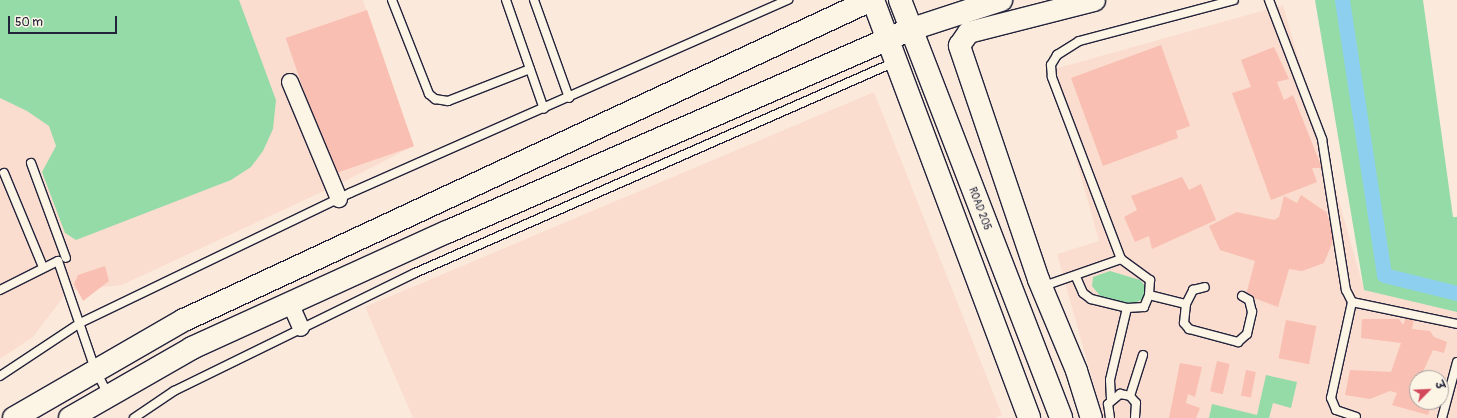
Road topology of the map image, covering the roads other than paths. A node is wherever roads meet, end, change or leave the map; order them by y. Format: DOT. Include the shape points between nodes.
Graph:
graph roads {
  1 [pos="392,0"];
  2 [pos="506,0"];
  3 [pos="534,0"];
  4 [pos="788,0"];
  5 [pos="872,0"];
  6 [pos="900,0"];
  7 [pos="1002,0"];
  8 [pos="1094,0"];
  9 [pos="1234,0"];
  10 [pos="1269,0"];
  11 [pos="909,30"];
  12 [pos="888,40"];
  13 [pos="896,61"];
  14 [pos="530,69"];
  15 [pos="290,82"];
  16 [pos="569,98"];
  17 [pos="544,109"];
  18 [pos="31,163"];
  19 [pos="4,173"];
  20 [pos="339,199"];
  21 [pos="66,258"];
  22 [pos="1121,259"];
  23 [pos="43,267"];
  24 [pos="1076,277"];
  25 [pos="1205,287"];
  26 [pos="1042,288"];
  27 [pos="0,290"];
  28 [pos="1149,295"];
  29 [pos="1242,296"];
  30 [pos="1352,302"];
  31 [pos="290,304"];
  32 [pos="1186,304"];
  33 [pos="1127,308"];
  34 [pos="80,324"];
  35 [pos="1457,324"];
  36 [pos="301,328"];
  37 [pos="1143,355"];
  38 [pos="1457,362"];
  39 [pos="95,369"];
  40 [pos="0,376"];
  41 [pos="108,394"];
  42 [pos="1130,396"];
  43 [pos="1111,399"];
  44 [pos="14,418"];
  45 [pos="70,418"];
  46 [pos="134,418"];
  47 [pos="1029,418"];
  48 [pos="1061,418"];
  49 [pos="1091,418"];
  50 [pos="1110,418"];
  51 [pos="1135,418"];
  52 [pos="1356,418"];
  53 [pos="1442,418"];
  1 -- 14 [label="lane" via="430,94 435,99 448,101"];
  2 -- 14 [label="lane"];
  3 -- 16 [label="lane"];
  4 -- 16 [label="lane"];
  5 -- 12 [label="main road"];
  5 -- 39 [label="main road" via="184,320"];
  6 -- 11 [label="main road, ROAD 205"];
  7 -- 11 [label="main road"];
  8 -- 26 [label="street" via="968,32 959,45"];
  9 -- 22 [label="lane" via="1079,42 1057,55 1051,65 1052,77"];
  10 -- 30 [label="lane" via="1322,139 1346,290"];
  11 -- 12 [label="main road"];
  11 -- 48 [label="main road, ROAD 205"];
  12 -- 13 [label="main road"];
  12 -- 31 [label="main road"];
  13 -- 36 [label="lane" via="415,273"];
  13 -- 47 [label="main road"];
  14 -- 17 [label="lane"];
  15 -- 20 [label="street"];
  16 -- 17 [label="lane"];
  17 -- 20 [label="lane"];
  18 -- 21 [label="lane"];
  19 -- 23 [label="lane"];
  20 -- 34 [label="lane"];
  22 -- 24 [label="lane"];
  22 -- 28 [label="lane" via="1147,276 1151,287"];
  23 -- 27 [label="lane"];
  23 -- 34 [label="lane" via="58,261"];
  24 -- 26 [label="lane"];
  24 -- 33 [label="lane" via="1083,293 1091,299"];
  25 -- 32 [label="lane" via="1193,290"];
  26 -- 49 [label="street" via="1076,370"];
  28 -- 32 [label="lane"];
  28 -- 33 [label="lane" via="1144,307"];
  29 -- 32 [label="lane" via="1248,300 1252,312 1247,334 1238,342 1189,329 1184,323"];
  30 -- 35 [label="lane"];
  30 -- 52 [label="lane" via="1331,398 1336,410"];
  31 -- 36 [label="street"];
  31 -- 41 [label="main road" via="192,348"];
  33 -- 43 [label="lane" via="1110,380"];
  34 -- 39 [label="lane"];
  34 -- 40 [label="lane"];
  36 -- 46 [label="lane" via="174,391"];
  37 -- 42 [label="lane"];
  38 -- 53 [label="lane"];
  39 -- 41 [label="lane"];
  39 -- 44 [label="main road"];
  41 -- 45 [label="main road"];
  42 -- 43 [label="lane" via="1120,394"];
  42 -- 51 [label="lane" via="1138,408"];
  43 -- 50 [label="lane" via="1107,409"];
}
